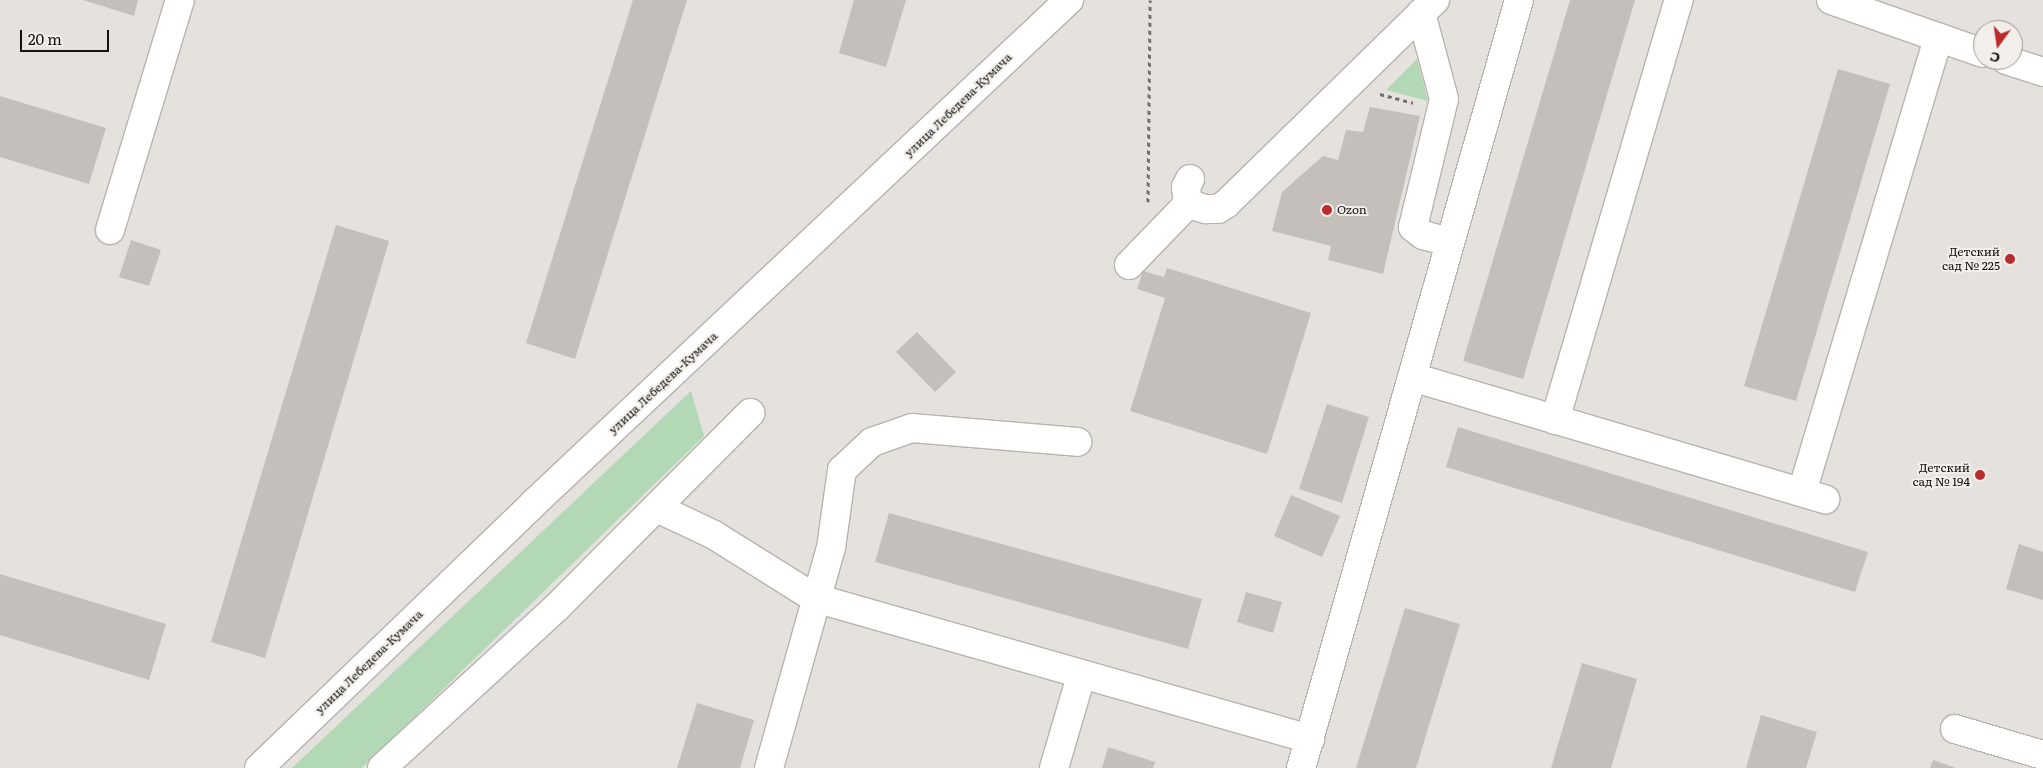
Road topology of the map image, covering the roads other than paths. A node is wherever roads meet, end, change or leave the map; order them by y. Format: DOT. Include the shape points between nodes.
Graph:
graph roads {
  1 [pos="180,0"];
  2 [pos="1069,0"];
  3 [pos="1519,0"];
  4 [pos="1679,0"];
  5 [pos="1831,0"];
  6 [pos="1428,6"];
  7 [pos="1938,38"];
  8 [pos="1973,50"];
  9 [pos="2023,66"];
  10 [pos="2043,72"];
  11 [pos="110,230"];
  12 [pos="1450,242"];
  13 [pos="1129,265"];
  14 [pos="1412,377"];
  15 [pos="750,413"];
  16 [pos="1555,420"];
  17 [pos="1077,442"];
  18 [pos="656,508"];
  19 [pos="815,598"];
  20 [pos="1081,676"];
  21 [pos="1955,729"];
  22 [pos="1310,739"];
  23 [pos="2043,755"];
  24 [pos="259,768"];
  25 [pos="382,768"];
  26 [pos="768,768"];
  27 [pos="1054,768"];
  28 [pos="1301,768"];
  1 -- 11 [label="street"];
  2 -- 24 [label="street, улица Лебедева-Кумача" via="533,504"];
  3 -- 12 [label="street"];
  4 -- 16 [label="street"];
  5 -- 7 [label="street"];
  6 -- 12 [label="street" via="1443,110 1413,227 1423,235"];
  6 -- 13 [label="street" via="1226,204 1218,209 1206,209 1189,191 1148,246"];
  7 -- 8 [label="street"];
  7 -- 16 [label="street" via="1814,495"];
  9 -- 10 [label="street"];
  12 -- 14 [label="street"];
  14 -- 16 [label="street"];
  14 -- 22 [label="street"];
  15 -- 18 [label="street"];
  17 -- 19 [label="street" via="912,428 872,442 842,470 831,548"];
  18 -- 19 [label="street" via="714,535"];
  18 -- 25 [label="street" via="557,607"];
  19 -- 20 [label="street"];
  19 -- 26 [label="street"];
  20 -- 22 [label="street"];
  20 -- 27 [label="street"];
  21 -- 23 [label="street"];
  22 -- 28 [label="street"];
}
